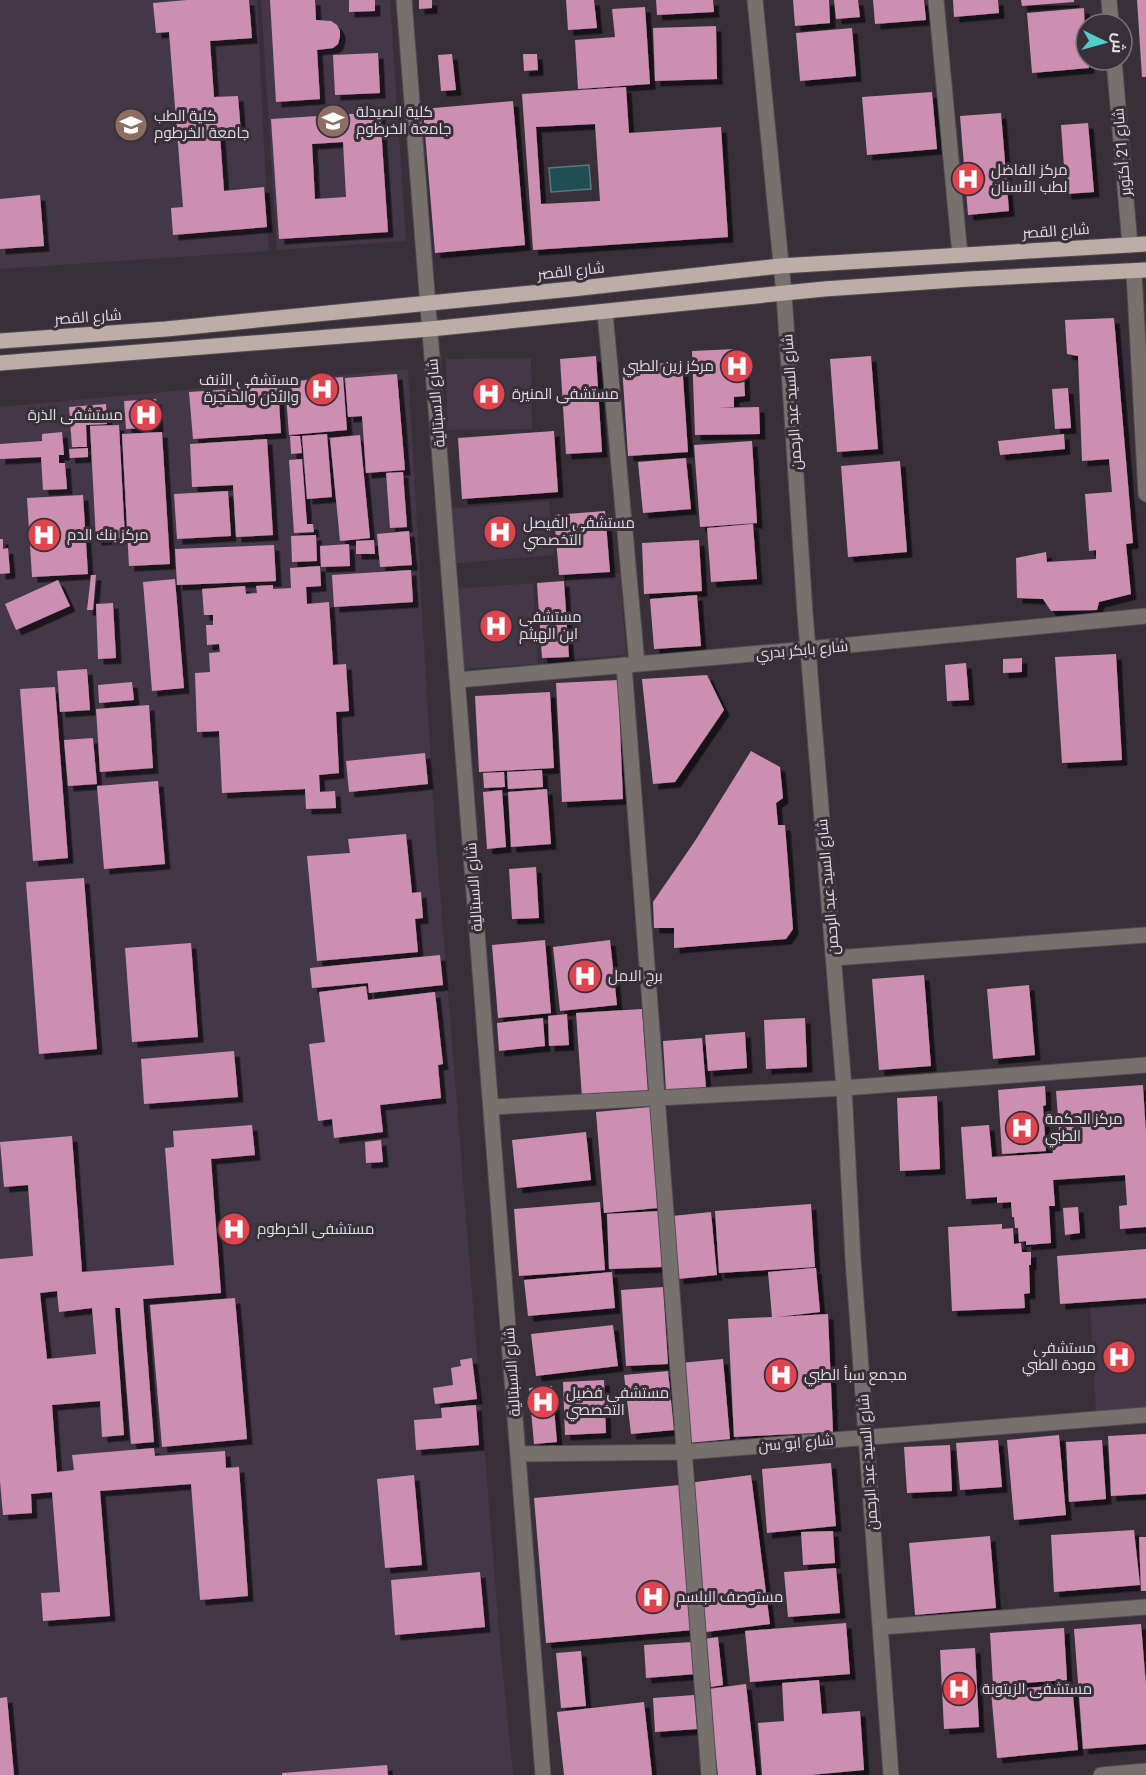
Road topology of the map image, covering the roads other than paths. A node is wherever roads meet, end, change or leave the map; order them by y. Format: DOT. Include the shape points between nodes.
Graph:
graph roads {
  1 [pos="404,0"];
  2 [pos="755,0"];
  3 [pos="936,0"];
  4 [pos="1116,72"];
  5 [pos="1138,244"];
  6 [pos="960,255"];
  7 [pos="780,266"];
  8 [pos="1140,271"];
  9 [pos="784,294"];
  10 [pos="428,304"];
  11 [pos="605,312"];
  12 [pos="430,329"];
  13 [pos="0,341"];
  14 [pos="0,363"];
  15 [pos="1146,494"];
  16 [pos="1146,616"];
  17 [pos="808,649"];
  18 [pos="631,664"];
  19 [pos="458,680"];
  20 [pos="1146,935"];
  21 [pos="834,958"];
  22 [pos="1146,1065"];
  23 [pos="844,1088"];
  24 [pos="658,1097"];
  25 [pos="491,1107"];
  26 [pos="1146,1415"];
  27 [pos="867,1438"];
  28 [pos="685,1452"];
  29 [pos="518,1454"];
  30 [pos="1146,1606"];
  31 [pos="880,1627"];
  32 [pos="1146,1771"];
  33 [pos="1122,1774"];
  34 [pos="543,1775"];
  35 [pos="709,1775"];
  36 [pos="891,1775"];
  37 [pos="1101,1775"];
  1 -- 10 [label="street, شارع الاسبتالية"];
  2 -- 7 [label="street, شارع السيد عبد الرحمن"];
  3 -- 6 [label="street"];
  4 -- 5 [label="street, شارع 21 أكتوبر"];
  5 -- 6 [label="main road, شارع القصر"];
  6 -- 7 [label="main road, شارع القصر"];
  7 -- 9 [label="street, شارع السيد عبد الرحمن"];
  7 -- 10 [label="main road, شارع القصر"];
  8 -- 9 [label="main road" via="969,279"];
  8 -- 15 [label="street"];
  9 -- 11 [label="main road"];
  9 -- 17 [label="street, شارع السيد عبد الرحمن"];
  10 -- 12 [label="street, شارع الاسبتالية"];
  10 -- 13 [label="main road, شارع القصر"];
  11 -- 12 [label="main road"];
  11 -- 18 [label="street"];
  12 -- 14 [label="main road"];
  12 -- 19 [label="street, شارع الاسبتالية"];
  16 -- 17 [label="street, شارع بابكر بدري"];
  17 -- 18 [label="street, شارع بابكر بدري"];
  17 -- 21 [label="street, شارع السيد عبد الرحمن"];
  18 -- 19 [label="street, شارع بابكر بدري"];
  18 -- 24 [label="street"];
  19 -- 25 [label="street, شارع الاسبتالية"];
  20 -- 21 [label="street"];
  21 -- 23 [label="street, شارع السيد عبد الرحمن"];
  22 -- 23 [label="street"];
  23 -- 24 [label="street"];
  23 -- 27 [label="street, شارع السيد عبد الرحمن"];
  24 -- 25 [label="street"];
  24 -- 28 [label="street"];
  25 -- 29 [label="street, شارع الاسبتالية"];
  26 -- 27 [label="street, شارع ابو سن"];
  27 -- 28 [label="street, شارع ابو سن"];
  27 -- 31 [label="street, شارع السيد عبد الرحمن"];
  28 -- 29 [label="street, شارع ابو سن"];
  28 -- 35 [label="street"];
  29 -- 34 [label="street, شارع الاسبتالية"];
  30 -- 31 [label="street"];
  31 -- 36 [label="street, شارع السيد عبد الرحمن"];
  32 -- 33 [label="street"];
  33 -- 37 [label="street"];
}
